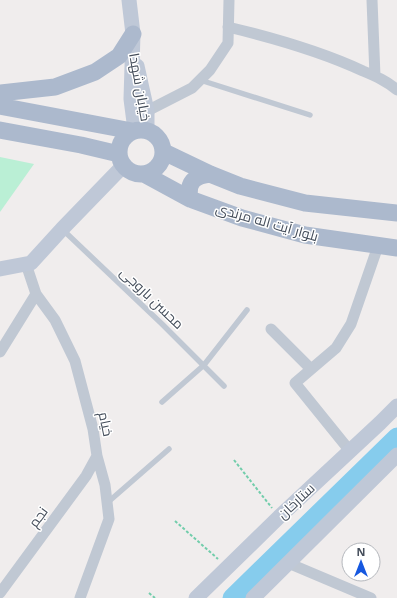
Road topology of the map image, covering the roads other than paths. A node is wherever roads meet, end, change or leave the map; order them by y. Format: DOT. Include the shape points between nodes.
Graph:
graph roads {
  1 [pos="129,0"];
  2 [pos="229,0"];
  3 [pos="372,0"];
  4 [pos="228,27"];
  5 [pos="133,39"];
  6 [pos="375,76"];
  7 [pos="200,80"];
  8 [pos="396,89"];
  9 [pos="0,93"];
  10 [pos="0,106"];
  11 [pos="147,111"];
  12 [pos="310,115"];
  13 [pos="89,123"];
  14 [pos="0,130"];
  15 [pos="138,130"];
  16 [pos="81,146"];
  17 [pos="164,152"];
  18 [pos="121,160"];
  19 [pos="144,174"];
  20 [pos="210,174"];
  21 [pos="190,199"];
  22 [pos="397,213"];
  23 [pos="62,229"];
  24 [pos="378,246"];
  25 [pos="397,248"];
  26 [pos="26,264"];
  27 [pos="0,269"];
  28 [pos="36,294"];
  29 [pos="247,310"];
  30 [pos="271,329"];
  31 [pos="0,352"];
  32 [pos="204,365"];
  33 [pos="311,369"];
  34 [pos="224,386"];
  35 [pos="162,402"];
  36 [pos="397,406"];
  37 [pos="169,449"];
  38 [pos="350,451"];
  39 [pos="397,455"];
  40 [pos="97,456"];
  41 [pos="107,503"];
  42 [pos="288,563"];
  43 [pos="0,594"];
  44 [pos="80,598"];
  45 [pos="196,598"];
  46 [pos="253,598"];
  47 [pos="371,598"];
  1 -- 5 [label="street, خیابان شهدا"];
  2 -- 4 [label="street"];
  3 -- 6 [label="street"];
  4 -- 6 [label="street" via="278,40 347,63"];
  4 -- 7 [label="street" via="228,43"];
  5 -- 9 [label="main road" via="118,56 95,72 55,87"];
  5 -- 11 [label="street, خیابان شهدا"];
  5 -- 15 [label="street, خیابان شهدا" via="131,99"];
  6 -- 8 [label="street"];
  7 -- 11 [label="street" via="192,88"];
  7 -- 12 [label="lane"];
  10 -- 13 [label="main road"];
  11 -- 15 [label="street, خیابان شهدا"];
  13 -- 15 [label="main road"];
  13 -- 16 [label="main road" via="94,136 91,142"];
  14 -- 16 [label="main road"];
  15 -- 17 [label="main road" via="154,133 163,145"];
  15 -- 18 [label="main road" via="125,136 121,141"];
  16 -- 18 [label="main road"];
  17 -- 19 [label="main road" via="160,165 150,173"];
  17 -- 20 [label="main road, بلوار آیت اله مرندی"];
  18 -- 19 [label="main road" via="130,172"];
  18 -- 23 [label="street"];
  19 -- 21 [label="main road, بلوار آیت اله مرندی"];
  20 -- 21 [label="main road" via="194,179 190,185"];
  20 -- 22 [label="main road, بلوار آیت اله مرندی" via="240,186 305,203"];
  21 -- 24 [label="main road, بلوار آیت اله مرندی" via="242,218 305,235"];
  23 -- 26 [label="street" via="31,263"];
  23 -- 32 [label="lane, محسن باروجی"];
  24 -- 25 [label="main road, بلوار آیت اله مرندی"];
  24 -- 33 [label="street" via="351,324 336,348"];
  26 -- 27 [label="street"];
  26 -- 28 [label="street, خیام"];
  28 -- 31 [label="street"];
  28 -- 40 [label="street, خیام" via="55,320 75,361 93,429"];
  29 -- 32 [label="lane"];
  30 -- 33 [label="street"];
  32 -- 34 [label="lane, محسن باروجی"];
  32 -- 35 [label="lane"];
  33 -- 38 [label="street" via="295,383"];
  36 -- 38 [label="street, ستارخان"];
  37 -- 41 [label="lane"];
  38 -- 45 [label="street, ستارخان"];
  39 -- 42 [label="street"];
  40 -- 41 [label="street, خیام"];
  40 -- 43 [label="street, نجم" via="86,476"];
  41 -- 44 [label="street, خیام" via="109,519"];
  42 -- 46 [label="street"];
  42 -- 47 [label="street"];
}
